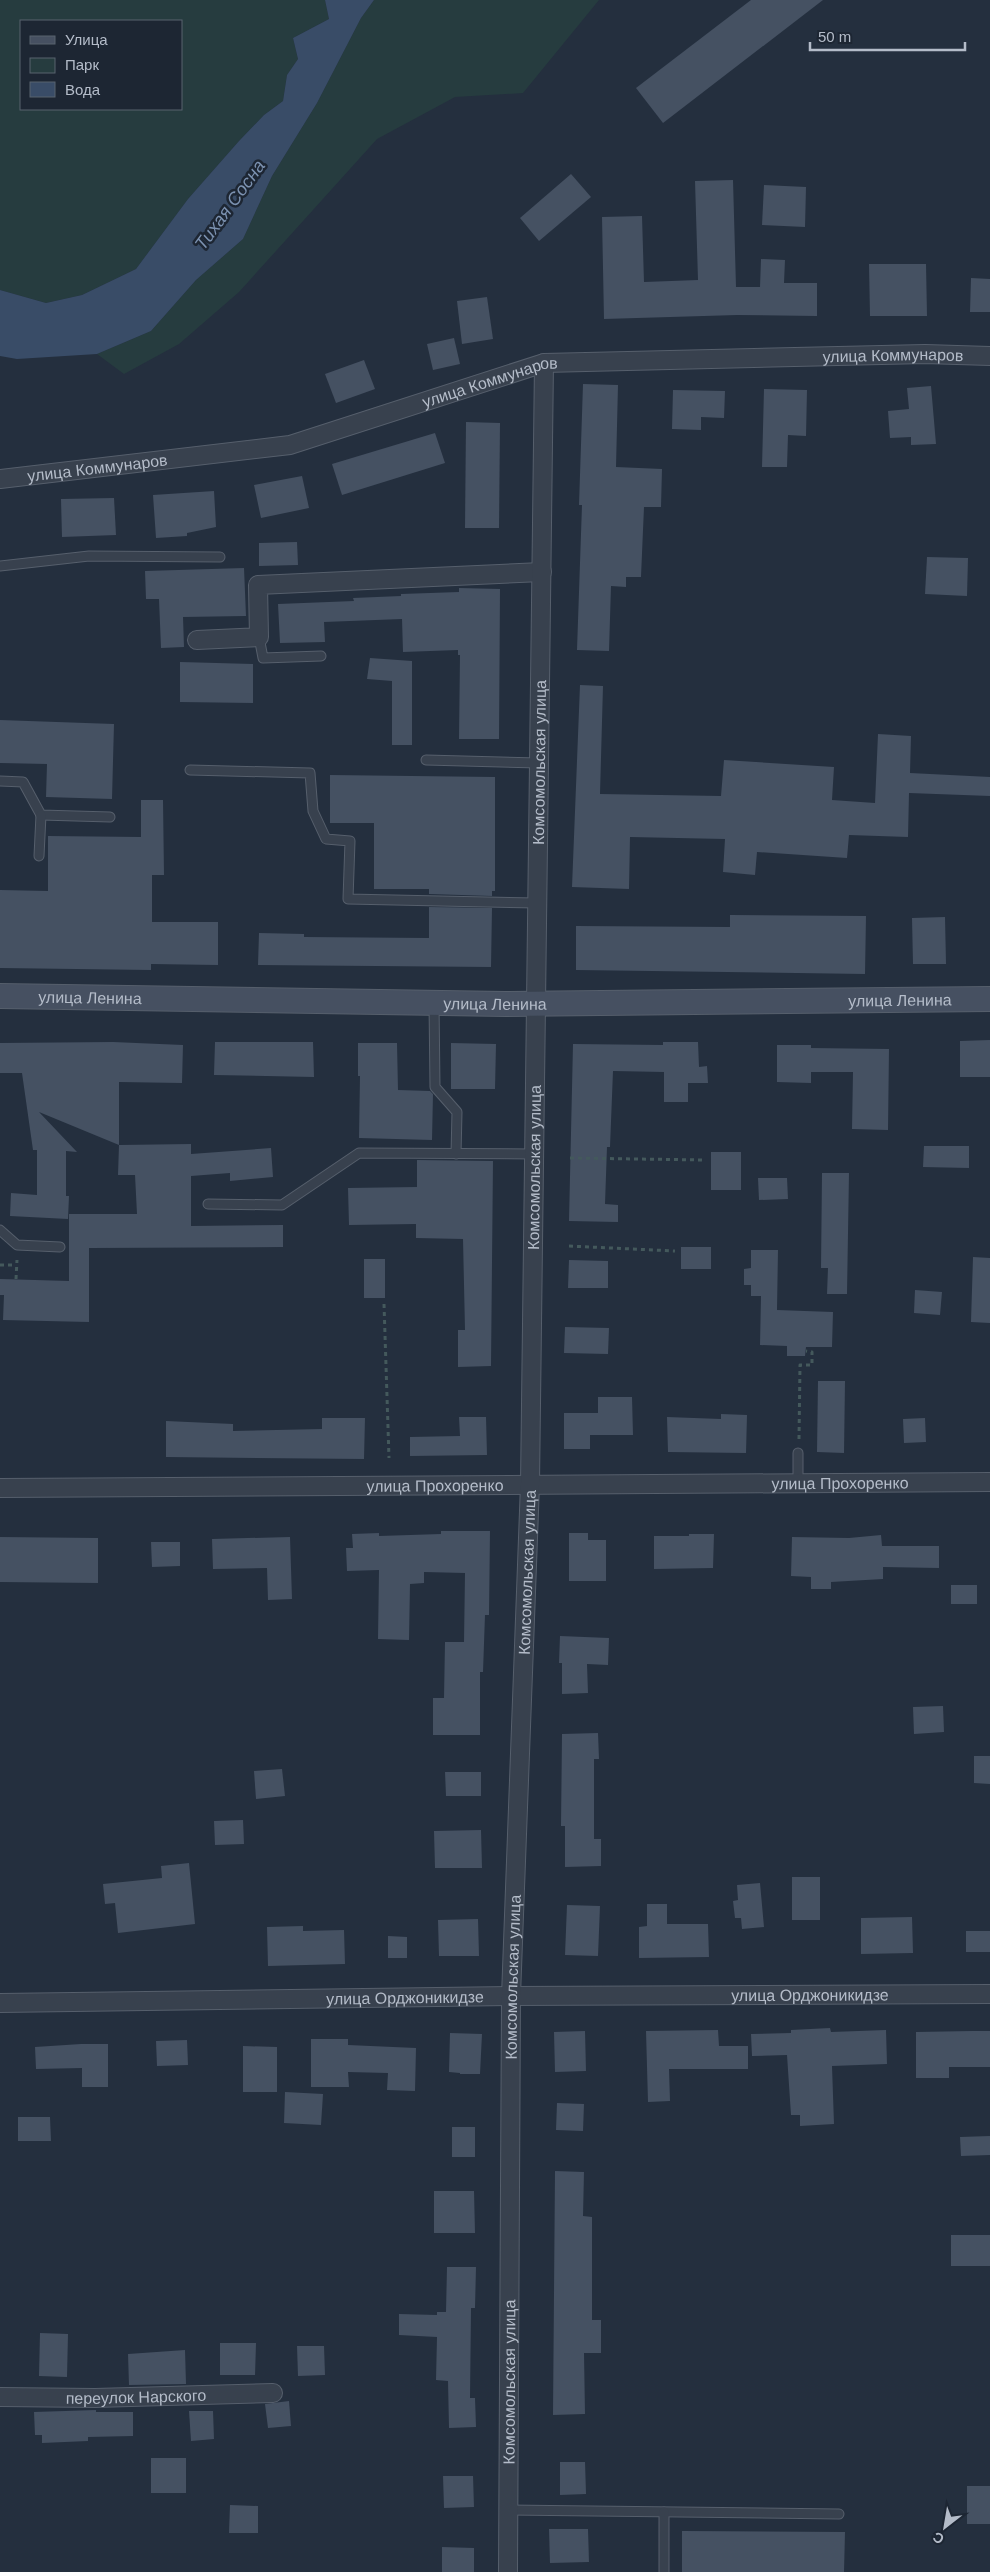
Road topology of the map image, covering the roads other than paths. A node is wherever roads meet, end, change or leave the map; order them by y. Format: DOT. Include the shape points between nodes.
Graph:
graph roads {
  1 [pos="990,356"];
  2 [pos="544,363"];
  3 [pos="0,479"];
  4 [pos="220,557"];
  5 [pos="0,566"];
  6 [pos="542,572"];
  7 [pos="259,637"];
  8 [pos="197,640"];
  9 [pos="321,656"];
  10 [pos="426,760"];
  11 [pos="539,763"];
  12 [pos="190,770"];
  13 [pos="0,782"];
  14 [pos="41,816"];
  15 [pos="110,817"];
  16 [pos="39,856"];
  17 [pos="538,903"];
  18 [pos="0,996"];
  19 [pos="990,999"];
  20 [pos="434,1002"];
  21 [pos="536,1004"];
  22 [pos="456,1154"];
  23 [pos="534,1154"];
  24 [pos="208,1204"];
  25 [pos="0,1230"];
  26 [pos="60,1247"];
  27 [pos="798,1452"];
  28 [pos="990,1482"];
  29 [pos="798,1483"];
  30 [pos="530,1484"];
  31 [pos="0,1488"];
  32 [pos="990,1994"];
  33 [pos="511,1996"];
  34 [pos="0,2002"];
  35 [pos="273,2393"];
  36 [pos="0,2397"];
  37 [pos="508,2510"];
  38 [pos="664,2512"];
  39 [pos="839,2514"];
  40 [pos="508,2572"];
  41 [pos="664,2572"];
  1 -- 2 [label="street, улица Коммунаров" via="925,354"];
  2 -- 3 [label="street, улица Коммунаров" via="290,445"];
  2 -- 6 [label="street, Комсомольская улица"];
  4 -- 5 [label="lane" via="89,556"];
  6 -- 7 [label="street" via="258,585"];
  6 -- 11 [label="street, Комсомольская улица"];
  7 -- 8 [label="street"];
  7 -- 9 [label="lane" via="263,658"];
  10 -- 11 [label="lane"];
  11 -- 17 [label="street, Комсомольская улица"];
  12 -- 17 [label="lane" via="310,774 313,811 326,839 350,841 348,899"];
  13 -- 14 [label="lane" via="23,782"];
  14 -- 15 [label="lane"];
  14 -- 16 [label="lane"];
  17 -- 21 [label="street, Комсомольская улица"];
  18 -- 20 [label="main road, улица Ленина"];
  19 -- 21 [label="main road, улица Ленина"];
  20 -- 21 [label="main road, улица Ленина"];
  20 -- 22 [label="lane" via="436,1087 457,1112"];
  21 -- 23 [label="street, Комсомольская улица"];
  22 -- 23 [label="lane"];
  22 -- 24 [label="lane" via="359,1153 282,1205"];
  23 -- 30 [label="street, Комсомольская улица"];
  25 -- 26 [label="lane" via="17,1245"];
  27 -- 29 [label="lane"];
  28 -- 29 [label="street, улица Прохоренко"];
  29 -- 30 [label="street, улица Прохоренко"];
  30 -- 31 [label="street, улица Прохоренко"];
  30 -- 33 [label="street, Комсомольская улица"];
  32 -- 33 [label="street, улица Орджоникидзе"];
  33 -- 34 [label="street, улица Орджоникидзе"];
  33 -- 37 [label="street, Комсомольская улица"];
  35 -- 36 [label="street, переулок Нарского"];
  37 -- 38 [label="lane"];
  37 -- 40 [label="street, Комсомольская улица"];
  38 -- 39 [label="lane"];
  38 -- 41 [label="lane"];
}
